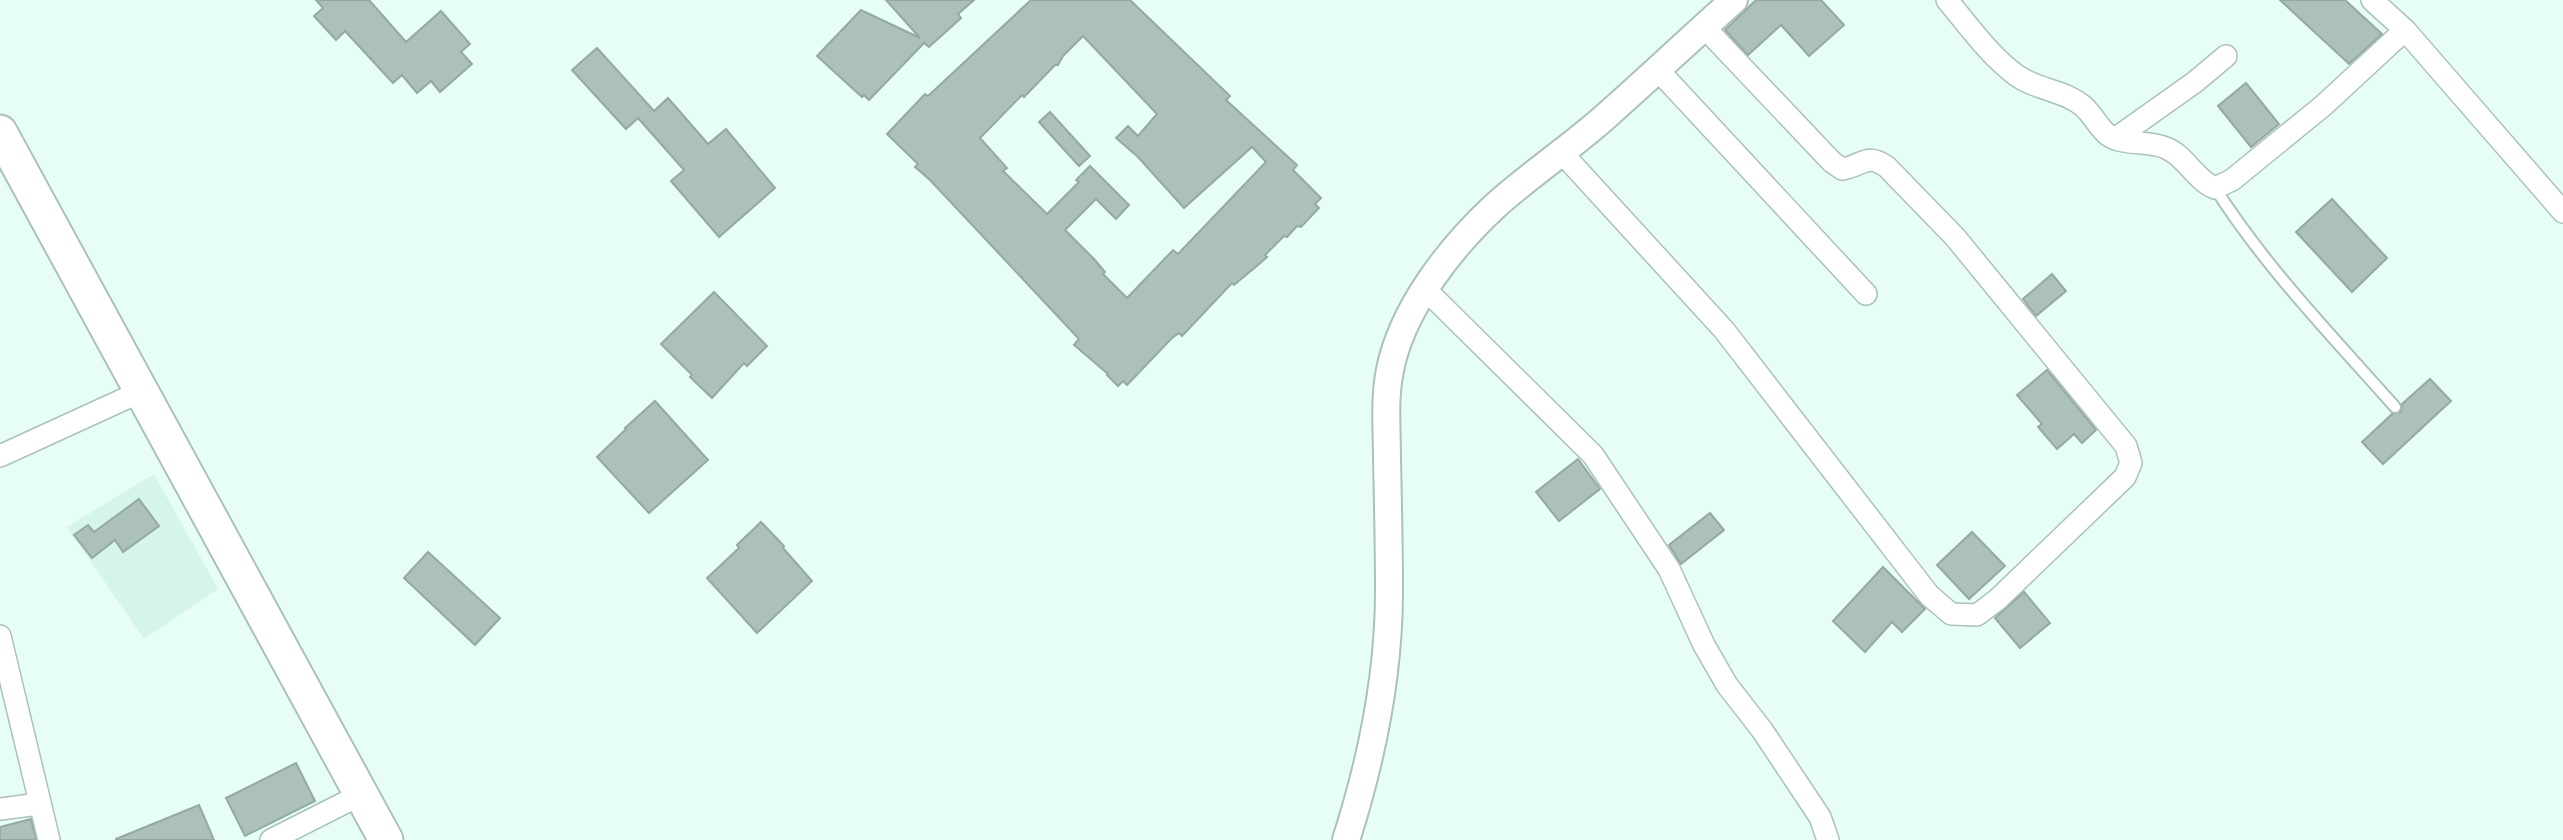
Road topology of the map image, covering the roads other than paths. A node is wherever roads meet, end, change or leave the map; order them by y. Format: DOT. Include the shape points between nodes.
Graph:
graph roads {
  1 [pos="1734,0"];
  2 [pos="1947,0"];
  3 [pos="2372,0"];
  4 [pos="1704,27"];
  5 [pos="2405,30"];
  6 [pos="2226,56"];
  7 [pos="1657,69"];
  8 [pos="0,132"];
  9 [pos="2116,138"];
  10 [pos="1562,153"];
  11 [pos="2215,188"];
  12 [pos="2563,212"];
  13 [pos="1426,290"];
  14 [pos="1866,294"];
  15 [pos="142,391"];
  16 [pos="2395,407"];
  17 [pos="0,456"];
  18 [pos="0,636"];
  19 [pos="7,696"];
  20 [pos="362,794"];
  21 [pos="40,804"];
  22 [pos="0,809"];
  23 [pos="49,840"];
  24 [pos="271,840"];
  25 [pos="386,840"];
  26 [pos="1346,840"];
  27 [pos="1828,840"];
  1 -- 4 [label="street"];
  2 -- 9 [label="street" via="2017,76 2083,106"];
  3 -- 5 [label="street"];
  4 -- 7 [label="street"];
  4 -- 10 [label="street" via="1832,162 1842,169 1866,159 1887,167 1955,237 2126,446 2131,463 2125,477 1998,599 1978,615 1951,614 1929,595 1724,330"];
  5 -- 11 [label="street" via="2324,105 2232,180"];
  5 -- 12 [label="street"];
  6 -- 9 [label="street"];
  7 -- 10 [label="street"];
  7 -- 14 [label="street"];
  8 -- 15 [label="main road"];
  9 -- 11 [label="street" via="2168,148"];
  10 -- 13 [label="street" via="1495,206"];
  11 -- 16 [label="lane" via="2274,271"];
  13 -- 26 [label="street" via="1390,369 1386,663 1366,777"];
  13 -- 27 [label="street" via="1593,455 1669,569 1727,685 1820,817"];
  15 -- 17 [label="street"];
  15 -- 20 [label="main road"];
  18 -- 19 [label="street"];
  19 -- 21 [label="street"];
  20 -- 24 [label="street"];
  20 -- 25 [label="main road"];
  21 -- 22 [label="street"];
  21 -- 23 [label="street"];
}
